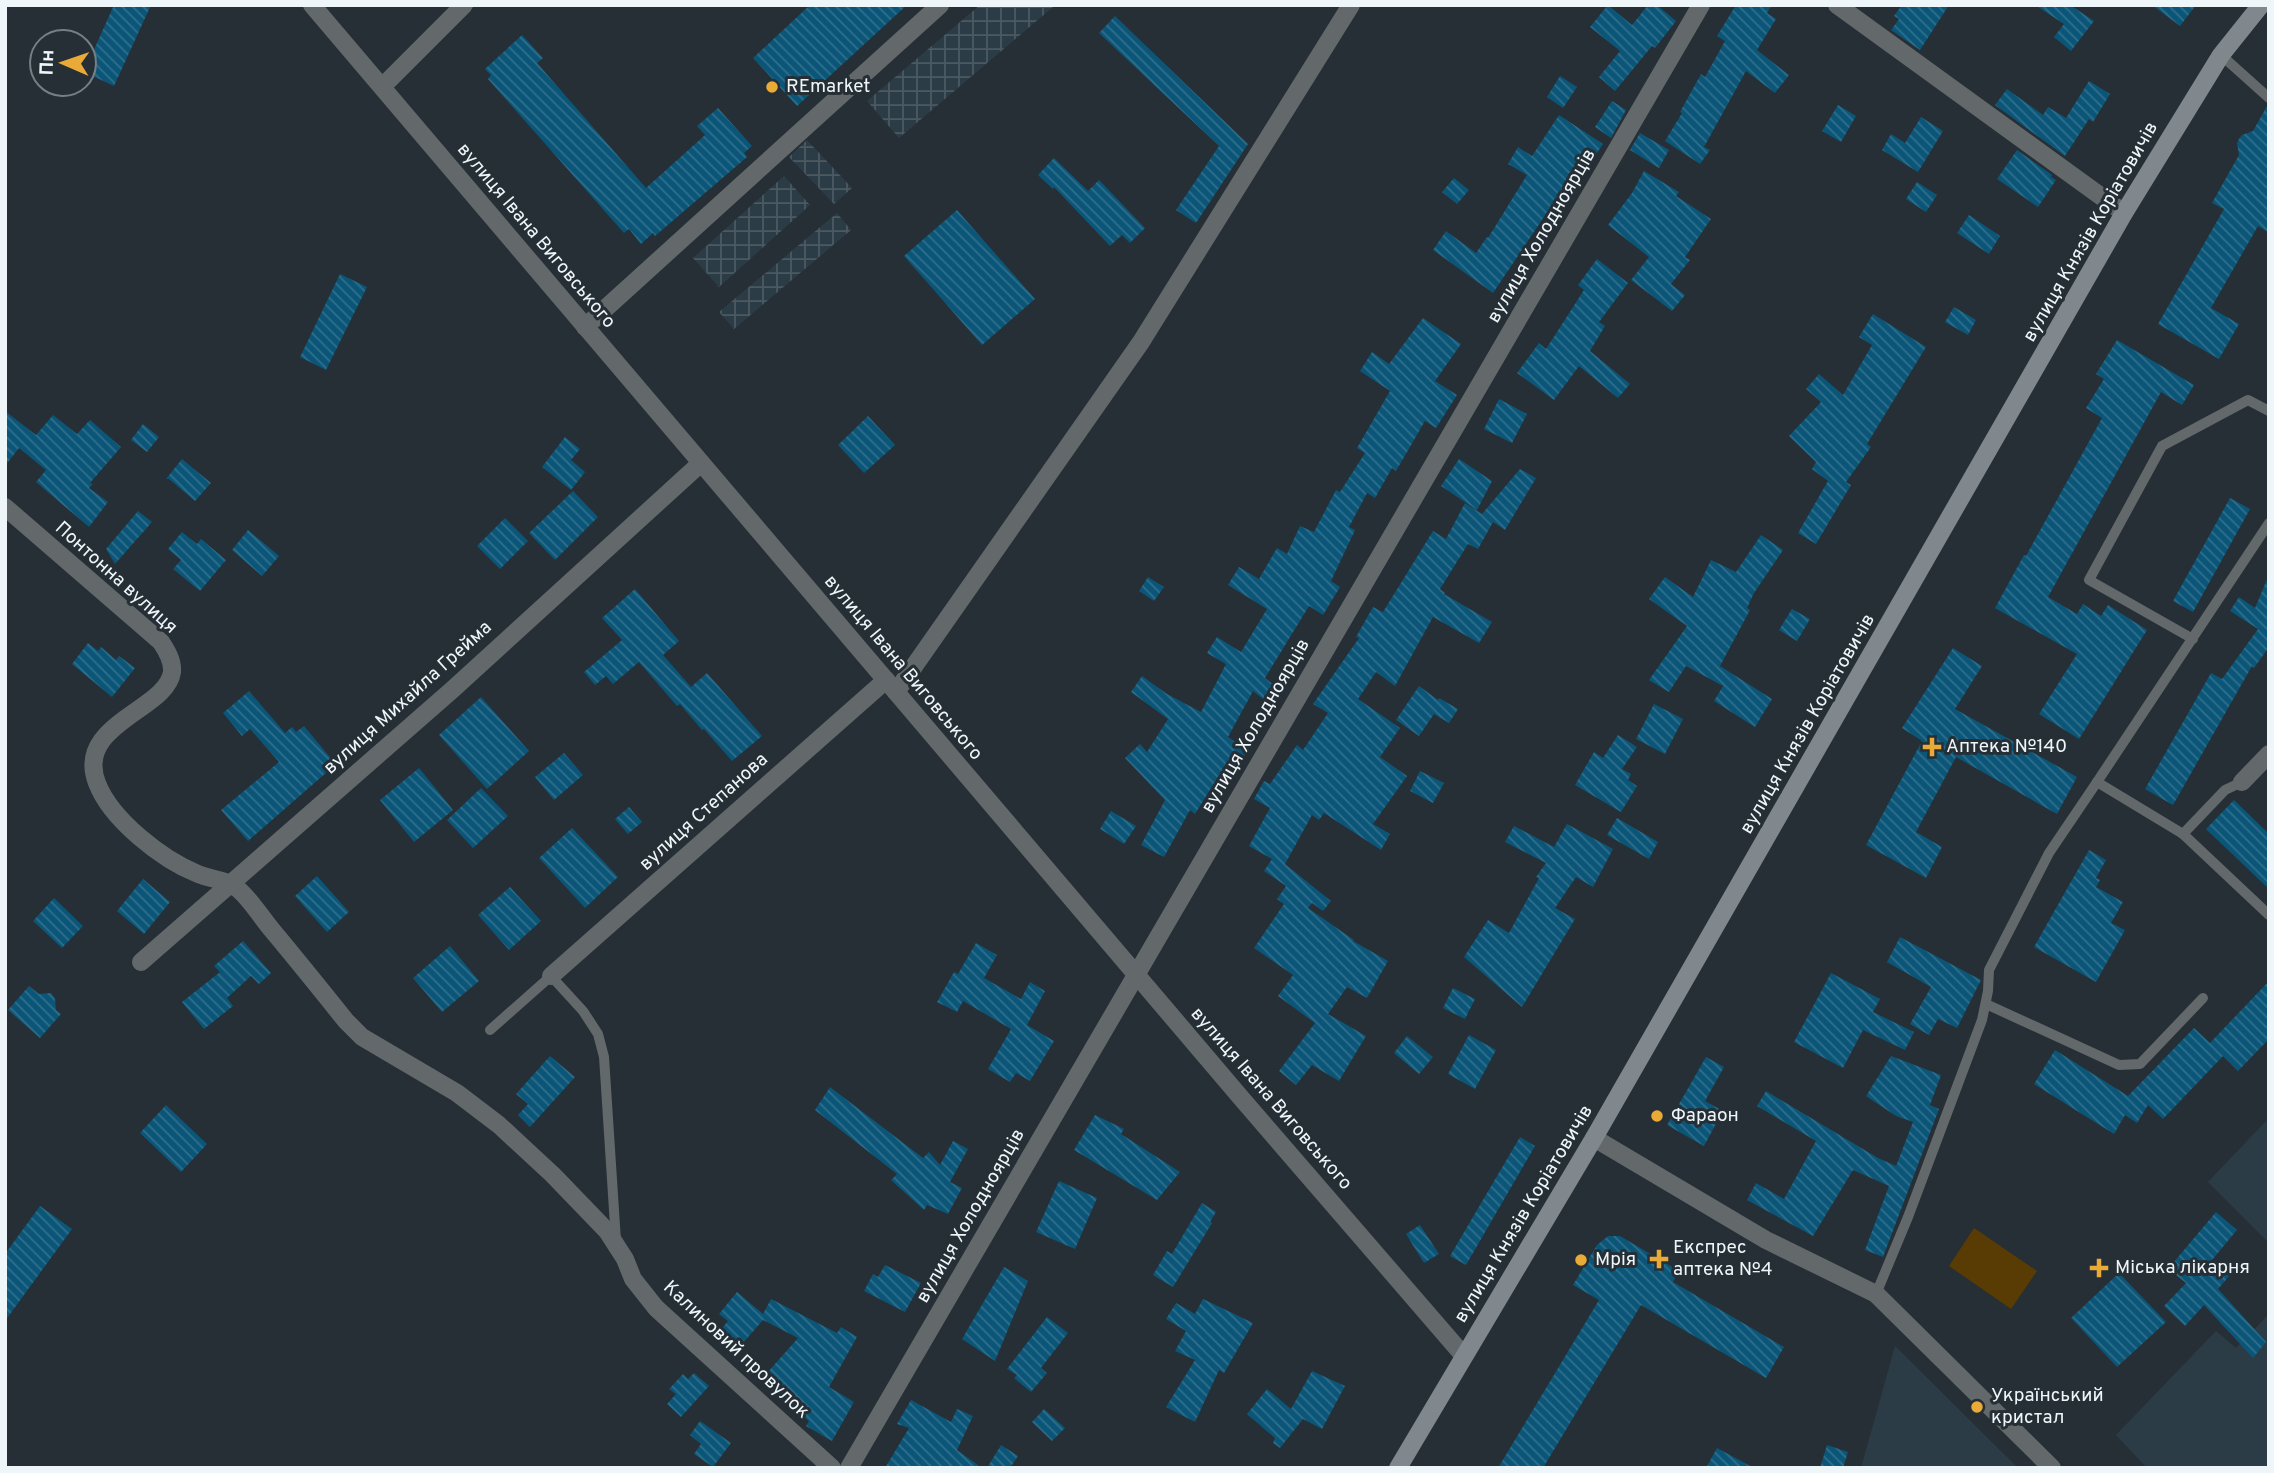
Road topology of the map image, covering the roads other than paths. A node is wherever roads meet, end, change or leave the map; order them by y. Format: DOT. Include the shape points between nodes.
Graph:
graph roads {
  1 [pos="312,5"];
  2 [pos="464,5"];
  3 [pos="940,5"];
  4 [pos="1351,5"];
  5 [pos="1700,5"];
  6 [pos="1837,5"];
  7 [pos="2261,5"];
  8 [pos="2221,55"];
  9 [pos="382,88"];
  10 [pos="2269,98"];
  11 [pos="2124,213"];
  12 [pos="585,327"];
  13 [pos="2269,411"];
  14 [pos="701,463"];
  15 [pos="5,507"];
  16 [pos="2269,523"];
  17 [pos="2193,639"];
  18 [pos="891,686"];
  19 [pos="2269,754"];
  20 [pos="2097,782"];
  21 [pos="2242,782"];
  22 [pos="2183,834"];
  23 [pos="229,884"];
  24 [pos="2269,915"];
  25 [pos="141,962"];
  26 [pos="1136,974"];
  27 [pos="551,976"];
  28 [pos="2203,998"];
  29 [pos="1986,1004"];
  30 [pos="490,1030"];
  31 [pos="1594,1138"];
  32 [pos="617,1246"];
  33 [pos="1876,1294"];
  34 [pos="1464,1356"];
  35 [pos="832,1468"];
  36 [pos="849,1468"];
  37 [pos="1398,1468"];
  38 [pos="2052,1468"];
  1 -- 9 [label="street, вулиця Івана Виговського"];
  2 -- 9 [label="street"];
  3 -- 12 [label="street"];
  4 -- 18 [label="street, вулиця Степанова" via="1141,342"];
  5 -- 26 [label="street, вулиця Холодноярців"];
  6 -- 11 [label="street"];
  7 -- 8 [label="main road, вулиця Князів Коріатовичів"];
  8 -- 10 [label="lane"];
  8 -- 11 [label="main road, вулиця Князів Коріатовичів"];
  9 -- 12 [label="street, вулиця Івана Виговського"];
  11 -- 31 [label="main road, вулиця Князів Коріатовичів"];
  12 -- 14 [label="street, вулиця Івана Виговського"];
  13 -- 17 [label="lane" via="2248,400 2162,446 2090,580"];
  14 -- 18 [label="street, вулиця Івана Виговського"];
  14 -- 23 [label="street, вулиця Михайла Грейма" via="452,690"];
  15 -- 23 [label="street, Понтонна вулиця" via="165,647 172,672 168,681 107,735 98,746 93,771 113,809 155,849 200,876"];
  16 -- 17 [label="lane"];
  17 -- 20 [label="lane"];
  18 -- 26 [label="street, вулиця Івана Виговського"];
  18 -- 27 [label="street, вулиця Степанова"];
  19 -- 21 [label="street"];
  20 -- 22 [label="lane"];
  20 -- 29 [label="lane" via="2049,853 2008,930 1989,970"];
  21 -- 22 [label="lane" via="2225,790"];
  22 -- 24 [label="lane"];
  23 -- 25 [label="street, вулиця Михайла Грейма"];
  23 -- 32 [label="street, Калиновий провулок" via="362,1037 457,1093 499,1125 553,1175"];
  26 -- 34 [label="street, вулиця Івана Виговського"];
  26 -- 36 [label="street, вулиця Холодноярців"];
  27 -- 30 [label="lane"];
  27 -- 32 [label="lane" via="583,1011 598,1034 604,1056"];
  28 -- 29 [label="lane" via="2140,1064 2119,1065"];
  29 -- 33 [label="lane"];
  31 -- 33 [label="street" via="1766,1240"];
  31 -- 34 [label="main road, вулиця Князів Коріатовичів"];
  32 -- 35 [label="street, Калиновий провулок" via="633,1279 656,1308"];
  33 -- 38 [label="street"];
  34 -- 37 [label="main road, вулиця Князів Коріатовичів"];
}
